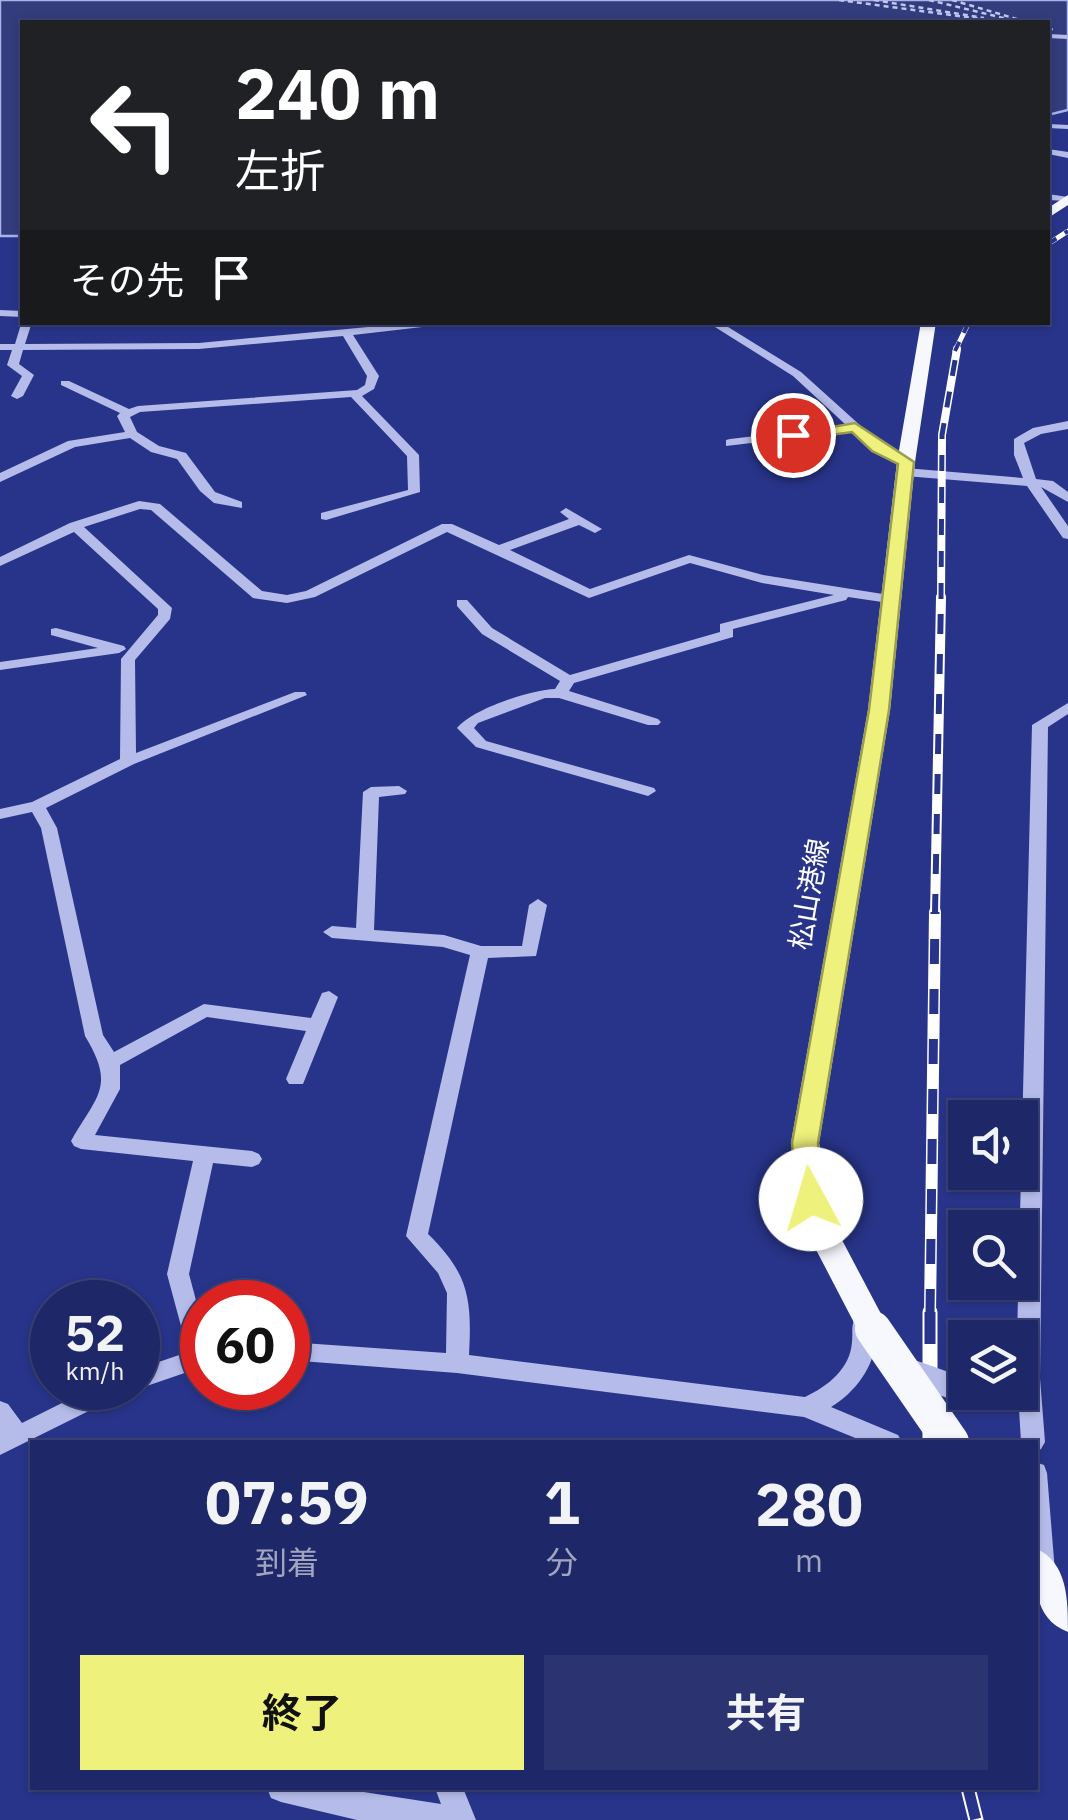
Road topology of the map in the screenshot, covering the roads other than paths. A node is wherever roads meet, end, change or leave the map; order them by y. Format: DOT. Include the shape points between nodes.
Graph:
graph roads {
  1 [pos="1053,34"];
  2 [pos="1068,35"];
  3 [pos="26,325"];
  4 [pos="437,325"];
  5 [pos="717,325"];
  6 [pos="922,325"];
  7 [pos="348,336"];
  8 [pos="0,347"];
  9 [pos="16,348"];
  10 [pos="65,383"];
  11 [pos="354,394"];
  12 [pos="17,396"];
  13 [pos="127,412"];
  14 [pos="1068,424"];
  15 [pos="855,427"];
  16 [pos="132,434"];
  17 [pos="730,443"];
  18 [pos="905,467"];
  19 [pos="0,478"];
  20 [pos="1030,483"];
  21 [pos="1068,498"];
  22 [pos="238,505"];
  23 [pos="566,512"];
  24 [pos="326,516"];
  25 [pos="580,520"];
  26 [pos="75,526"];
  27 [pos="595,529"];
  28 [pos="1068,534"];
  29 [pos="502,548"];
  30 [pos="0,562"];
  31 [pos="851,596"];
  32 [pos="302,597"];
  33 [pos="890,599"];
  34 [pos="462,604"];
  35 [pos="318,614"];
  36 [pos="56,632"];
  37 [pos="126,650"];
  38 [pos="0,666"];
  39 [pos="564,686"];
  40 [pos="300,695"];
  41 [pos="1068,708"];
  42 [pos="653,722"];
  43 [pos="128,761"];
  44 [pos="398,791"];
  45 [pos="648,791"];
  46 [pos="36,806"];
  47 [pos="0,814"];
  48 [pos="538,905"];
  49 [pos="332,932"];
  50 [pos="365,934"];
  51 [pos="480,952"];
  52 [pos="330,998"];
  53 [pos="318,1026"];
  54 [pos="112,1062"];
  55 [pos="296,1079"];
  56 [pos="205,1156"];
  57 [pos="252,1159"];
  58 [pos="180,1281"];
  59 [pos="854,1300"];
  60 [pos="1025,1320"];
  61 [pos="876,1333"];
  62 [pos="310,1352"];
  63 [pos="457,1362"];
  64 [pos="948,1386"];
  65 [pos="806,1407"];
  66 [pos="69,1410"];
  67 [pos="1028,1410"];
  68 [pos="0,1411"];
  69 [pos="9,1440"];
  70 [pos="880,1440"];
  71 [pos="950,1440"];
  72 [pos="1033,1440"];
  73 [pos="1039,1571"];
  74 [pos="1068,1616"];
  75 [pos="290,1790"];
  76 [pos="449,1790"];
  77 [pos="460,1820"];
  1 -- 2 [label="street"];
  3 -- 9 [label="street"];
  4 -- 7 [label="street"];
  5 -- 15 [label="street" via="797,374"];
  6 -- 18 [label="main road, 松山港線"];
  7 -- 9 [label="street"];
  7 -- 11 [label="street" via="373,376 370,388"];
  8 -- 9 [label="street"];
  9 -- 12 [label="street" via="13,365 28,376"];
  10 -- 13 [label="street"];
  11 -- 13 [label="street"];
  11 -- 24 [label="street" via="413,455 414,492"];
  13 -- 16 [label="street"];
  14 -- 20 [label="street" via="1018,442"];
  15 -- 17 [label="street"];
  15 -- 18 [label="street"];
  16 -- 19 [label="street" via="72,444"];
  16 -- 22 [label="street" via="182,456 203,490"];
  18 -- 20 [label="street"];
  18 -- 33 [label="main road, 松山港線"];
  20 -- 21 [label="street" via="1049,484"];
  20 -- 28 [label="street"];
  23 -- 25 [label="street"];
  25 -- 27 [label="street"];
  25 -- 29 [label="street"];
  26 -- 30 [label="street"];
  26 -- 32 [label="street" via="139,506 155,508 258,595"];
  26 -- 37 [label="street" via="165,608 165,616"];
  29 -- 31 [label="street" via="589,594 689,559"];
  29 -- 32 [label="street" via="447,527"];
  31 -- 33 [label="street"];
  31 -- 39 [label="street" via="725,627 728,634"];
  32 -- 35 [label="street"];
  33 -- 59 [label="main road, 松山港線" via="879,710 805,1143 811,1199"];
  34 -- 39 [label="street" via="487,631"];
  36 -- 37 [label="street"];
  37 -- 38 [label="street"];
  37 -- 43 [label="street"];
  39 -- 42 [label="street"];
  39 -- 45 [label="street" via="465,728 481,744"];
  40 -- 43 [label="street"];
  41 -- 60 [label="street" via="1040,725"];
  43 -- 46 [label="street"];
  44 -- 50 [label="street" via="372,792"];
  46 -- 47 [label="street"];
  46 -- 54 [label="street" via="49,828 94,1036"];
  48 -- 51 [label="street" via="530,952"];
  49 -- 50 [label="street"];
  50 -- 51 [label="street"];
  51 -- 63 [label="street" via="417,1236 450,1267 460,1298"];
  52 -- 53 [label="street"];
  53 -- 54 [label="street" via="204,1010"];
  53 -- 55 [label="street"];
  54 -- 56 [label="street" via="114,1082 81,1142"];
  56 -- 57 [label="street"];
  56 -- 58 [label="street"];
  59 -- 61 [label="main road, 松山港線"];
  59 -- 65 [label="street" via="864,1332 861,1359 835,1393"];
  61 -- 64 [label="street, bridge" via="897,1360"];
  61 -- 71 [label="main road, 松山港線, bridge"];
  62 -- 63 [label="street"];
  63 -- 65 [label="street"];
  65 -- 70 [label="street"];
  66 -- 69 [label="street"];
  67 -- 72 [label="street"];
  68 -- 69 [label="street"];
  73 -- 74 [label="main road"];
  75 -- 77 [label="street"];
  76 -- 77 [label="street"];
}
